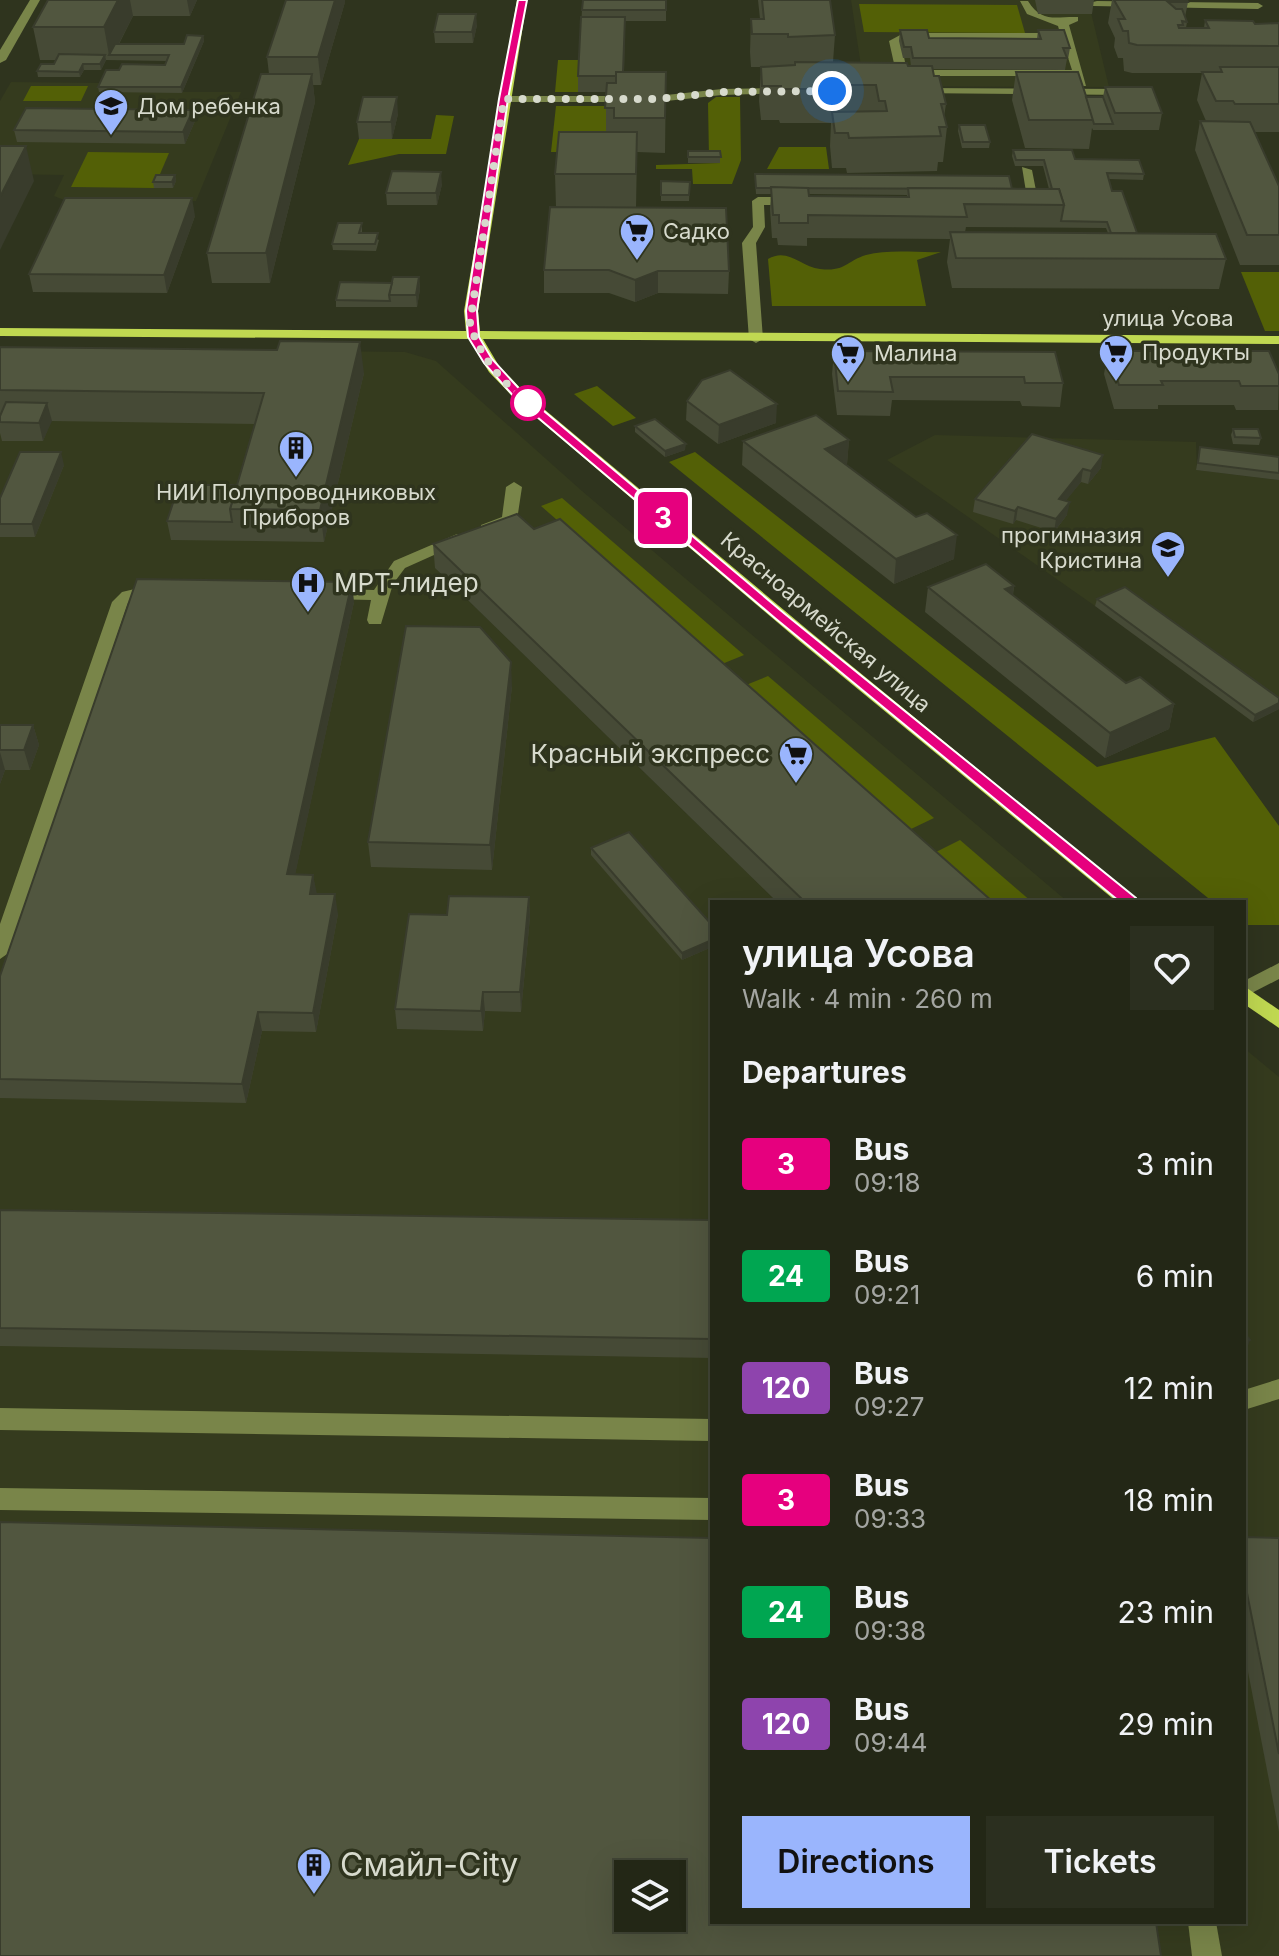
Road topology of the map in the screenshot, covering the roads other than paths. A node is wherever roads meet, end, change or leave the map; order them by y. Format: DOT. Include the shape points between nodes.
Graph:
graph roads {
  1 [pos="35,0"];
  2 [pos="522,0"];
  3 [pos="1156,2"];
  4 [pos="1024,3"];
  5 [pos="1230,3"];
  6 [pos="1097,4"];
  7 [pos="1258,6"];
  8 [pos="1075,18"];
  9 [pos="1065,30"];
  10 [pos="0,32"];
  11 [pos="17,32"];
  12 [pos="0,60"];
  13 [pos="997,73"];
  14 [pos="1078,73"];
  15 [pos="802,91"];
  16 [pos="908,91"];
  17 [pos="1002,92"];
  18 [pos="1085,92"];
  19 [pos="1149,92"];
  20 [pos="504,99"];
  21 [pos="1026,170"];
  22 [pos="804,201"];
  23 [pos="1004,202"];
  24 [pos="0,332"];
  25 [pos="474,337"];
  26 [pos="756,339"];
  27 [pos="1279,340"];
  28 [pos="514,487"];
  29 [pos="179,592"];
  30 [pos="303,594"];
  31 [pos="380,595"];
  32 [pos="375,620"];
  33 [pos="1128,900"];
  34 [pos="0,952"];
  35 [pos="1279,970"];
  36 [pos="1246,990"];
  37 [pos="1246,993"];
  38 [pos="1279,1021"];
  39 [pos="1279,1389"];
  40 [pos="1246,1399"];
  41 [pos="0,1419"];
  42 [pos="710,1430"];
  43 [pos="0,1499"];
  44 [pos="710,1509"];
  45 [pos="1202,1924"];
  46 [pos="1207,1956"];
  1 -- 11 [label="street"];
  2 -- 20 [label="main road"];
  3 -- 5 [label="street"];
  3 -- 6 [label="street"];
  4 -- 9 [label="street" via="1030,13"];
  5 -- 7 [label="street"];
  8 -- 9 [label="street"];
  9 -- 13 [label="street" via="895,39 905,72"];
  9 -- 14 [label="street"];
  10 -- 11 [label="street"];
  11 -- 12 [label="street"];
  13 -- 14 [label="street"];
  13 -- 17 [label="street"];
  14 -- 18 [label="street"];
  15 -- 20 [label="street" via="657,99"];
  16 -- 17 [label="street"];
  17 -- 18 [label="street"];
  18 -- 19 [label="street"];
  20 -- 25 [label="main road" via="471,311"];
  21 -- 23 [label="street" via="1035,203"];
  22 -- 26 [label="street" via="758,201 759,227 749,243"];
  24 -- 25 [label="main road, улица Усова"];
  25 -- 26 [label="main road, улица Усова"];
  25 -- 33 [label="main road, Красноармейская улица" via="506,382 545,418"];
  26 -- 27 [label="main road, улица Усова"];
  28 -- 31 [label="street" via="509,520 407,559 384,580"];
  29 -- 34 [label="street" via="134,593 120,602"];
  30 -- 31 [label="street"];
  31 -- 32 [label="street"];
  35 -- 36 [label="street"];
  37 -- 38 [label="main road"];
  39 -- 40 [label="street"];
  41 -- 42 [label="street"];
  43 -- 44 [label="street"];
  45 -- 46 [label="street"];
}
